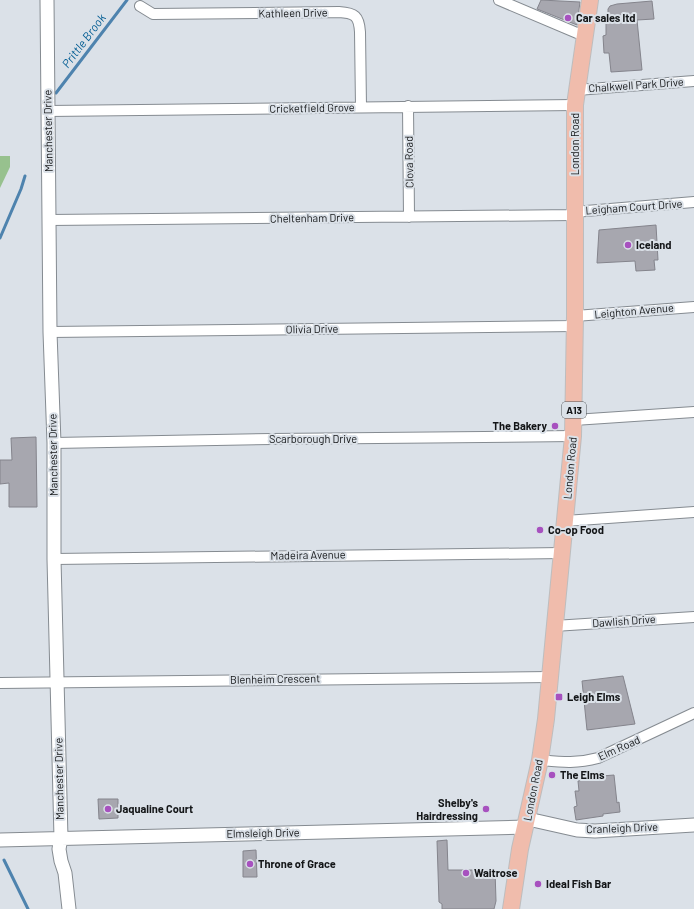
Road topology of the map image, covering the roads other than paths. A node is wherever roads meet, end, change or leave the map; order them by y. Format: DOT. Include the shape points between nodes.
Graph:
graph roads {
  1 [pos="47,0"];
  2 [pos="499,0"];
  3 [pos="590,0"];
  4 [pos="140,6"];
  5 [pos="584,36"];
  6 [pos="694,81"];
  7 [pos="576,97"];
  8 [pos="408,106"];
  9 [pos="361,107"];
  10 [pos="48,112"];
  11 [pos="694,202"];
  12 [pos="574,213"];
  13 [pos="409,217"];
  14 [pos="49,220"];
  15 [pos="694,307"];
  16 [pos="575,321"];
  17 [pos="50,332"];
  18 [pos="694,412"];
  19 [pos="574,420"];
  20 [pos="573,436"];
  21 [pos="54,442"];
  22 [pos="694,512"];
  23 [pos="565,521"];
  24 [pos="562,553"];
  25 [pos="54,559"];
  26 [pos="694,617"];
  27 [pos="554,626"];
  28 [pos="550,677"];
  29 [pos="57,682"];
  30 [pos="0,683"];
  31 [pos="694,713"];
  32 [pos="540,760"];
  33 [pos="527,823"];
  34 [pos="694,825"];
  35 [pos="61,838"];
  36 [pos="0,840"];
  37 [pos="69,909"];
  38 [pos="512,909"];
  1 -- 10 [label="street, Manchester Drive"];
  2 -- 5 [label="street"];
  3 -- 5 [label="main road, London Road / A13"];
  4 -- 9 [label="street, Kathleen Drive" via="153,14 339,12 356,16 360,32"];
  5 -- 7 [label="main road, London Road / A13"];
  6 -- 7 [label="street, Chalkwell Park Drive"];
  7 -- 8 [label="street, Cricketfield Grove"];
  7 -- 12 [label="main road, London Road / A13"];
  8 -- 9 [label="street, Cricketfield Grove"];
  8 -- 13 [label="street, Clova Road"];
  9 -- 10 [label="street, Cricketfield Grove"];
  10 -- 14 [label="street, Manchester Drive"];
  11 -- 12 [label="street, Leigham Court Drive"];
  12 -- 13 [label="street, Cheltenham Drive"];
  12 -- 16 [label="main road, London Road / A13"];
  13 -- 14 [label="street, Cheltenham Drive"];
  14 -- 17 [label="street, Manchester Drive"];
  15 -- 16 [label="street, Leighton Avenue"];
  16 -- 17 [label="street, Olivia Drive"];
  16 -- 19 [label="main road, London Road / A13"];
  17 -- 21 [label="street, Manchester Drive"];
  18 -- 19 [label="street"];
  19 -- 20 [label="main road, London Road / A13"];
  20 -- 21 [label="street, Scarborough Drive"];
  20 -- 23 [label="main road, London Road / A13"];
  21 -- 25 [label="street, Manchester Drive"];
  22 -- 23 [label="street"];
  23 -- 24 [label="main road, London Road / A13"];
  24 -- 25 [label="street, Madeira Avenue"];
  24 -- 27 [label="main road, London Road / A13"];
  25 -- 29 [label="street, Manchester Drive"];
  26 -- 27 [label="street, Dawlish Drive"];
  27 -- 28 [label="main road, London Road / A13"];
  28 -- 29 [label="street, Blenheim Crescent"];
  28 -- 32 [label="main road, London Road / A13"];
  29 -- 30 [label="street, Blenheim Crescent"];
  29 -- 35 [label="street, Manchester Drive"];
  31 -- 32 [label="street, Elm Road" via="598,758 569,763"];
  32 -- 33 [label="main road, London Road / A13"];
  33 -- 34 [label="street, Cranleigh Drive" via="595,831"];
  33 -- 35 [label="street, Elmsleigh Drive"];
  33 -- 38 [label="main road, London Road / A13" via="520,849"];
  35 -- 36 [label="street, Elmsleigh Drive"];
  35 -- 37 [label="street, Manchester Drive" via="59,849"];
}
